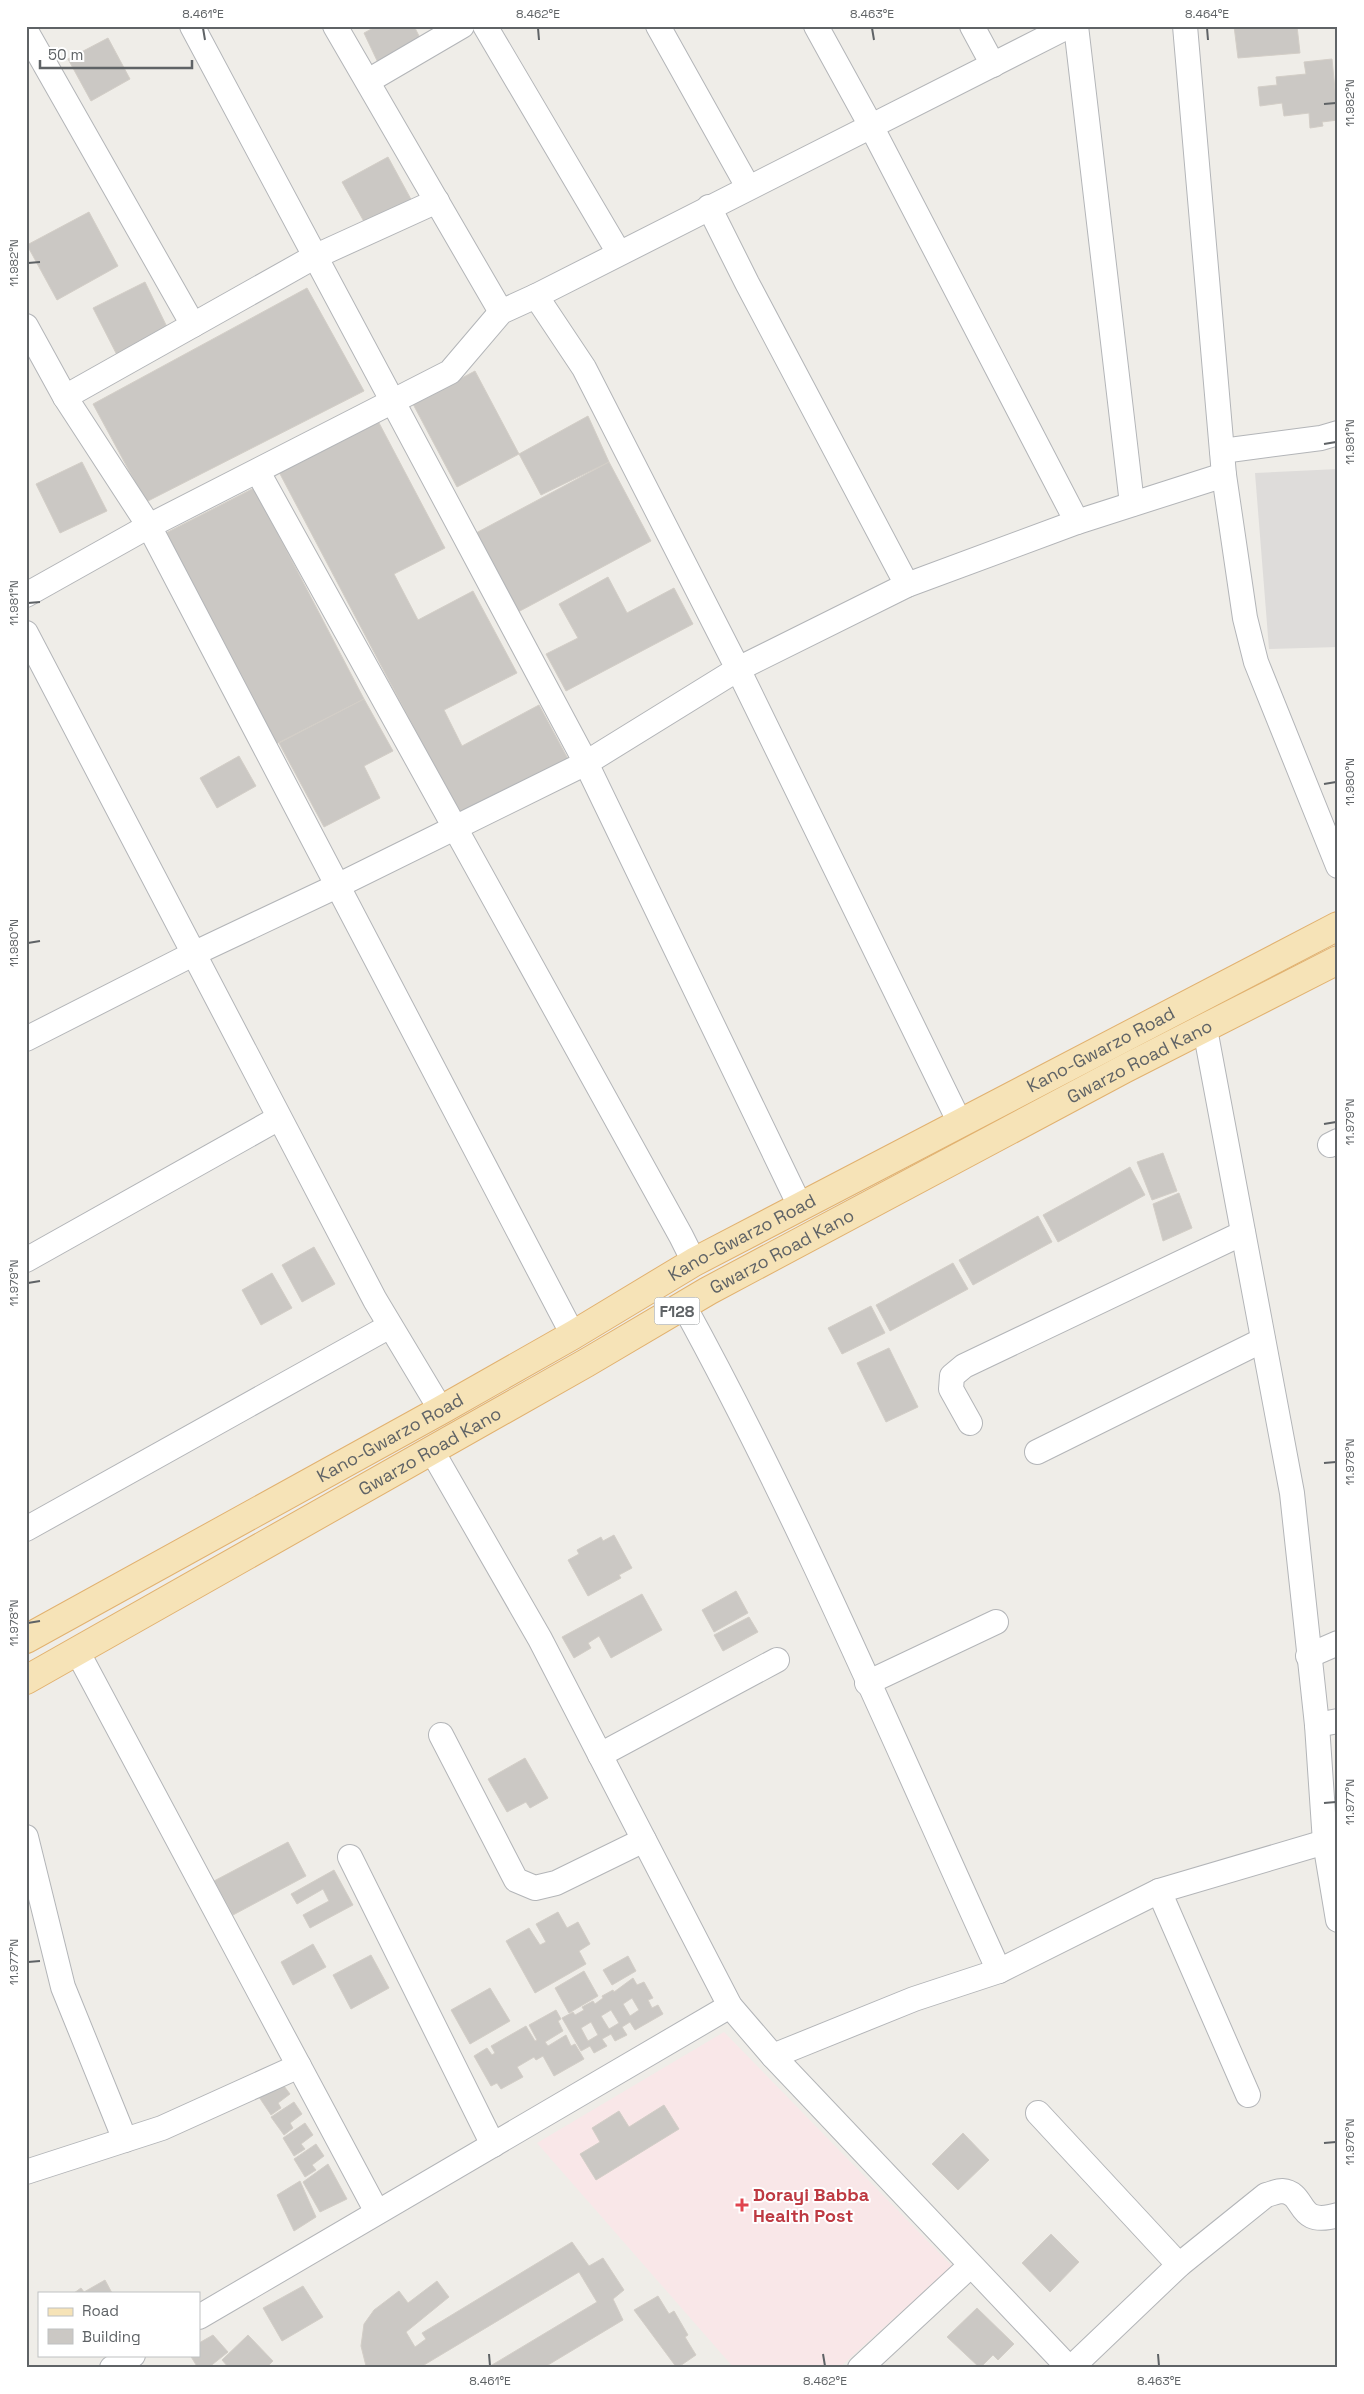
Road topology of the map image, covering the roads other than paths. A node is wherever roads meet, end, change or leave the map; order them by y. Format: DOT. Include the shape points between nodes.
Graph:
graph roads {
  1 [pos="192,26"];
  2 [pos="335,26"];
  3 [pos="462,26"];
  4 [pos="485,26"];
  5 [pos="658,26"];
  6 [pos="816,26"];
  7 [pos="972,26"];
  8 [pos="1069,26"];
  9 [pos="1076,26"];
  10 [pos="1186,26"];
  11 [pos="26,31"];
  12 [pos="993,65"];
  13 [pos="368,81"];
  14 [pos="871,126"];
  15 [pos="748,187"];
  16 [pos="437,201"];
  17 [pos="709,206"];
  18 [pos="619,253"];
  19 [pos="314,257"];
  20 [pos="536,296"];
  21 [pos="501,312"];
  22 [pos="194,324"];
  23 [pos="26,326"];
  24 [pos="65,397"];
  25 [pos="392,403"];
  26 [pos="1338,432"];
  27 [pos="1223,463"];
  28 [pos="258,472"];
  29 [pos="1132,504"];
  30 [pos="1077,522"];
  31 [pos="149,526"];
  32 [pos="907,585"];
  33 [pos="26,595"];
  34 [pos="26,633"];
  35 [pos="738,670"];
  36 [pos="586,763"];
  37 [pos="455,829"];
  38 [pos="1338,866"];
  39 [pos="337,886"];
  40 [pos="1338,926"];
  41 [pos="193,954"];
  42 [pos="1338,960"];
  43 [pos="1205,1029"];
  44 [pos="26,1039"];
  45 [pos="280,1118"];
  46 [pos="960,1123"];
  47 [pos="800,1206"];
  48 [pos="1243,1233"];
  49 [pos="26,1260"];
  50 [pos="694,1262"];
  51 [pos="684,1306"];
  52 [pos="390,1326"];
  53 [pos="573,1335"];
  54 [pos="1263,1340"];
  55 [pos="441,1410"];
  56 [pos="970,1423"];
  57 [pos="432,1451"];
  58 [pos="1038,1452"];
  59 [pos="249,1516"];
  60 [pos="26,1529"];
  61 [pos="268,1543"];
  62 [pos="996,1622"];
  63 [pos="26,1639"];
  64 [pos="1338,1643"];
  65 [pos="77,1651"];
  66 [pos="1308,1656"];
  67 [pos="777,1660"];
  68 [pos="26,1680"];
  69 [pos="867,1683"];
  70 [pos="1327,1723"];
  71 [pos="441,1735"];
  72 [pos="600,1755"];
  73 [pos="1330,1803"];
  74 [pos="26,1837"];
  75 [pos="644,1840"];
  76 [pos="1325,1842"];
  77 [pos="350,1857"];
  78 [pos="1159,1891"];
  79 [pos="1338,1920"];
  80 [pos="999,1971"];
  81 [pos="730,2006"];
  82 [pos="773,2056"];
  83 [pos="298,2066"];
  84 [pos="1248,2095"];
  85 [pos="1038,2113"];
  86 [pos="125,2140"];
  87 [pos="493,2144"];
  88 [pos="26,2172"];
  89 [pos="377,2212"];
  90 [pos="1338,2215"];
  91 [pos="1179,2265"];
  92 [pos="970,2266"];
  93 [pos="200,2316"];
  94 [pos="131,2356"];
  95 [pos="112,2368"];
  96 [pos="860,2368"];
  97 [pos="1070,2368"];
  1 -- 19 [label="street"];
  2 -- 13 [label="street"];
  3 -- 13 [label="street"];
  4 -- 18 [label="street"];
  5 -- 15 [label="street"];
  6 -- 14 [label="street"];
  7 -- 12 [label="street"];
  8 -- 12 [label="street"];
  9 -- 29 [label="street"];
  10 -- 27 [label="street"];
  11 -- 22 [label="street"];
  12 -- 14 [label="street"];
  13 -- 16 [label="street"];
  14 -- 15 [label="street"];
  14 -- 30 [label="street"];
  15 -- 17 [label="street"];
  16 -- 19 [label="street"];
  16 -- 21 [label="street"];
  17 -- 18 [label="street"];
  17 -- 32 [label="street"];
  18 -- 20 [label="street"];
  19 -- 22 [label="street"];
  19 -- 25 [label="street"];
  20 -- 21 [label="street"];
  20 -- 35 [label="street" via="584,368"];
  21 -- 25 [label="street" via="450,372"];
  22 -- 24 [label="street"];
  23 -- 24 [label="street"];
  24 -- 31 [label="street"];
  25 -- 28 [label="street"];
  25 -- 36 [label="street"];
  26 -- 27 [label="street"];
  27 -- 29 [label="street"];
  27 -- 38 [label="street" via="1250,644"];
  28 -- 31 [label="street"];
  28 -- 37 [label="street"];
  29 -- 30 [label="street"];
  30 -- 32 [label="street"];
  31 -- 33 [label="street"];
  31 -- 39 [label="street"];
  32 -- 35 [label="street"];
  34 -- 41 [label="street"];
  35 -- 36 [label="street"];
  35 -- 46 [label="street"];
  36 -- 37 [label="street"];
  36 -- 47 [label="street"];
  37 -- 39 [label="street"];
  37 -- 50 [label="street"];
  39 -- 41 [label="street"];
  39 -- 53 [label="street"];
  40 -- 46 [label="main road, Kano-Gwarzo Road / F128"];
  41 -- 44 [label="street"];
  41 -- 45 [label="street"];
  42 -- 43 [label="main road, Gwarzo Road Kano / F128"];
  43 -- 48 [label="street"];
  43 -- 51 [label="main road, Gwarzo Road Kano / F128" via="1124,1069"];
  45 -- 49 [label="street"];
  45 -- 52 [label="street"];
  46 -- 47 [label="main road, Kano-Gwarzo Road / F128"];
  47 -- 50 [label="main road, Kano-Gwarzo Road / F128"];
  48 -- 54 [label="street"];
  48 -- 56 [label="street" via="964,1366 952,1376 951,1389"];
  50 -- 53 [label="main road, Kano-Gwarzo Road / F128"];
  51 -- 57 [label="main road, Gwarzo Road Kano / F128"];
  51 -- 69 [label="street" via="739,1407"];
  52 -- 55 [label="street"];
  52 -- 60 [label="street"];
  53 -- 55 [label="main road, Kano-Gwarzo Road / F128"];
  54 -- 58 [label="street"];
  54 -- 66 [label="street" via="1292,1492"];
  55 -- 59 [label="main road, Kano-Gwarzo Road / F128"];
  57 -- 61 [label="main road, Gwarzo Road Kano / F128"];
  57 -- 72 [label="street" via="540,1639"];
  59 -- 61 [label="main road"];
  59 -- 63 [label="main road, Kano-Gwarzo Road / F128"];
  61 -- 65 [label="main road, Gwarzo Road Kano / F128"];
  62 -- 69 [label="street"];
  64 -- 66 [label="street"];
  65 -- 68 [label="main road, Gwarzo Road Kano / F128"];
  65 -- 83 [label="street"];
  66 -- 70 [label="street"];
  67 -- 72 [label="street"];
  69 -- 80 [label="street"];
  70 -- 73 [label="street"];
  71 -- 75 [label="street" via="516,1880 535,1888 556,1883"];
  72 -- 75 [label="street"];
  73 -- 76 [label="street"];
  74 -- 86 [label="street" via="63,1987"];
  75 -- 81 [label="street"];
  76 -- 78 [label="street"];
  76 -- 79 [label="street"];
  77 -- 87 [label="street"];
  78 -- 80 [label="street"];
  78 -- 84 [label="street"];
  80 -- 82 [label="street" via="914,1999"];
  81 -- 82 [label="street"];
  81 -- 87 [label="street"];
  82 -- 92 [label="street"];
  83 -- 86 [label="street" via="162,2128"];
  83 -- 89 [label="street"];
  85 -- 91 [label="street"];
  86 -- 88 [label="street"];
  87 -- 89 [label="street"];
  89 -- 93 [label="street"];
  90 -- 91 [label="street" via="1314,2218 1293,2196 1282,2191 1266,2195"];
  91 -- 97 [label="street"];
  92 -- 96 [label="street"];
  92 -- 97 [label="street"];
  94 -- 95 [label="street"];
}
